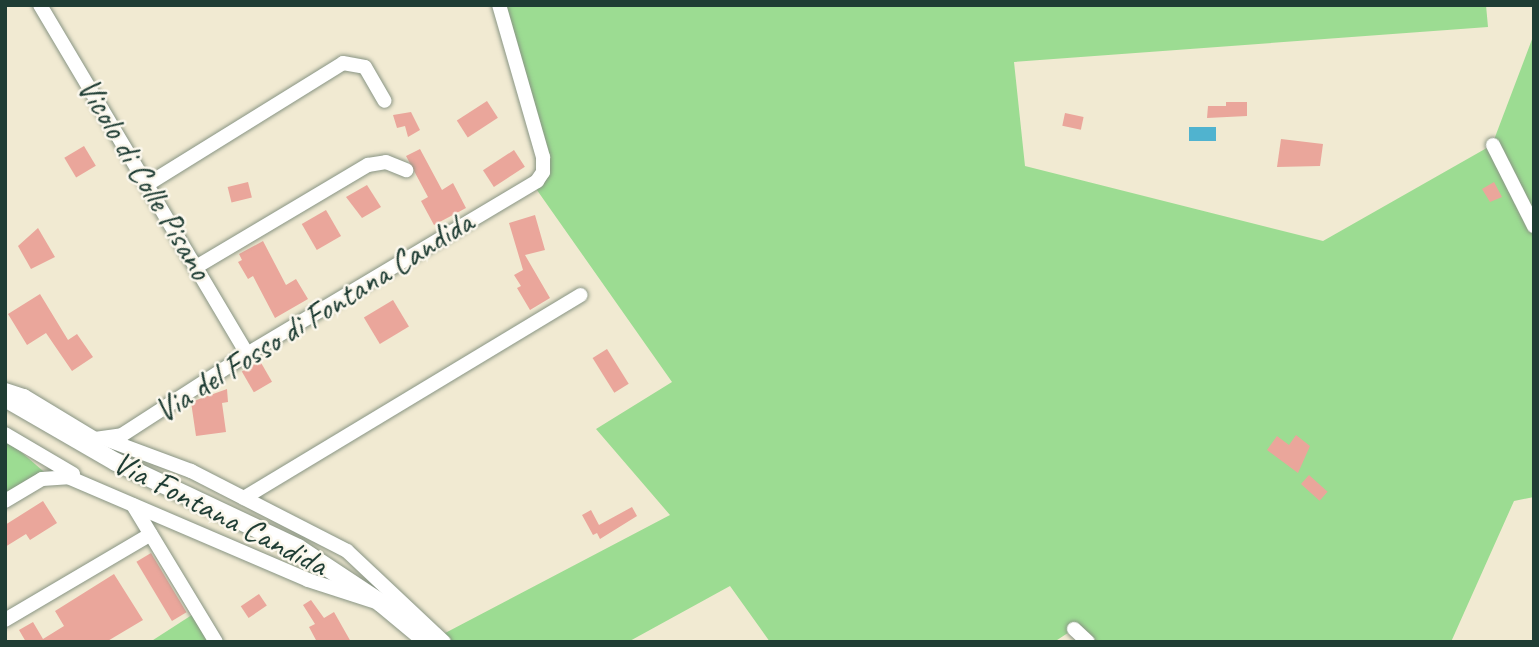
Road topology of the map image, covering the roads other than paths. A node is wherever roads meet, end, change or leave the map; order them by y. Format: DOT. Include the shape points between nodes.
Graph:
graph roads {
  1 [pos="40,5"];
  2 [pos="499,5"];
  3 [pos="385,101"];
  4 [pos="1493,145"];
  5 [pos="406,170"];
  6 [pos="148,184"];
  7 [pos="1534,226"];
  8 [pos="196,267"];
  9 [pos="580,295"];
  10 [pos="247,354"];
  11 [pos="5,390"];
  12 [pos="5,398"];
  13 [pos="5,434"];
  14 [pos="107,439"];
  15 [pos="98,489"];
  16 [pos="244,498"];
  17 [pos="5,501"];
  18 [pos="134,505"];
  19 [pos="151,534"];
  20 [pos="381,603"];
  21 [pos="5,620"];
  22 [pos="1074,629"];
  23 [pos="422,640"];
  24 [pos="216,642"];
  25 [pos="444,642"];
  26 [pos="1088,642"];
  1 -- 6 [label="street, Vicolo di Colle Pisano"];
  2 -- 10 [label="street, Via del Fosso di Fontana Candida" via="543,157 543,172 532,183"];
  3 -- 6 [label="street" via="365,66 343,63"];
  4 -- 7 [label="street"];
  5 -- 8 [label="street" via="386,162 368,165"];
  6 -- 8 [label="street, Vicolo di Colle Pisano"];
  8 -- 10 [label="street, Vicolo di Colle Pisano"];
  9 -- 16 [label="street"];
  10 -- 14 [label="street, Via del Fosso di Fontana Candida" via="137,426"];
  11 -- 14 [label="street" via="24,396 85,434"];
  12 -- 20 [label="main road, Via Fontana Candida" via="85,446 281,539"];
  13 -- 15 [label="street"];
  14 -- 16 [label="street" via="177,465"];
  15 -- 17 [label="street" via="55,476"];
  15 -- 18 [label="street"];
  16 -- 25 [label="street" via="347,551"];
  18 -- 19 [label="street"];
  18 -- 20 [label="street" via="308,580"];
  19 -- 21 [label="street"];
  19 -- 24 [label="street"];
  20 -- 23 [label="main road, Via Fontana Candida"];
  22 -- 26 [label="street"];
}
